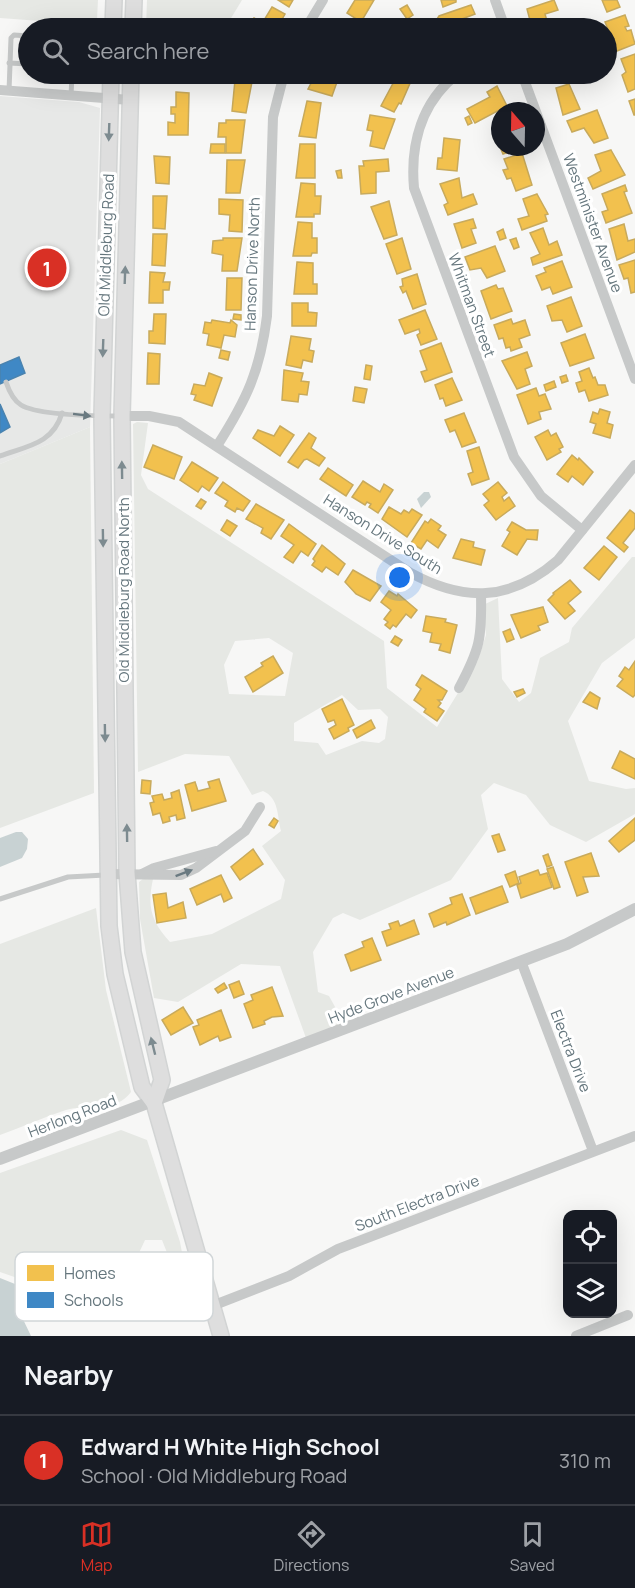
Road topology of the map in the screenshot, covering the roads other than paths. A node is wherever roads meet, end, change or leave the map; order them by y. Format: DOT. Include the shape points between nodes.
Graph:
graph roads {
  1 [pos="114,0"];
  2 [pos="134,0"];
  3 [pos="323,0"];
  4 [pos="495,0"];
  5 [pos="113,18"];
  6 [pos="133,18"];
  7 [pos="312,18"];
  8 [pos="502,18"];
  9 [pos="18,35"];
  10 [pos="9,63"];
  11 [pos="18,63"];
  12 [pos="72,84"];
  13 [pos="111,84"];
  14 [pos="131,84"];
  15 [pos="282,84"];
  16 [pos="447,84"];
  17 [pos="526,84"];
  18 [pos="4,91"];
  19 [pos="71,96"];
  20 [pos="110,99"];
  21 [pos="130,100"];
  22 [pos="635,379"];
  23 [pos="6,382"];
  24 [pos="63,413"];
  25 [pos="102,416"];
  26 [pos="122,416"];
  27 [pos="217,446"];
  28 [pos="0,456"];
  29 [pos="635,465"];
  30 [pos="582,530"];
  31 [pos="481,594"];
  32 [pos="124,645"];
  33 [pos="104,647"];
  34 [pos="459,688"];
  35 [pos="260,807"];
  36 [pos="106,874"];
  37 [pos="135,874"];
  38 [pos="0,899"];
  39 [pos="635,909"];
  40 [pos="521,961"];
  41 [pos="154,1102"];
  42 [pos="635,1136"];
  43 [pos="594,1152"];
  44 [pos="0,1160"];
  45 [pos="197,1252"];
  46 [pos="213,1306"];
  47 [pos="213,1309"];
  48 [pos="628,1315"];
  49 [pos="221,1336"];
  50 [pos="576,1336"];
  1 -- 5 [label="main road"];
  2 -- 6 [label="main road"];
  3 -- 7 [label="street"];
  4 -- 8 [label="street"];
  9 -- 10 [label="lane" via="11,38"];
  10 -- 11 [label="lane"];
  10 -- 18 [label="lane"];
  12 -- 19 [label="lane"];
  13 -- 20 [label="main road, Old Middleburg Road"];
  14 -- 21 [label="main road, Old Middleburg Road North"];
  15 -- 27 [label="street, Hanson Drive North" via="272,127 263,348 248,393"];
  16 -- 30 [label="street, Whitman Street" via="434,97 421,123 413,156 414,188 514,457 541,496"];
  17 -- 22 [label="street, Westminister Avenue"];
  18 -- 19 [label="street"];
  19 -- 20 [label="street"];
  20 -- 21 [label="street"];
  20 -- 25 [label="main road, Old Middleburg Road, one-way"];
  26 -- 21 [label="main road, Old Middleburg Road North, one-way"];
  23 -- 24 [label="lane" via="22,406"];
  24 -- 25 [label="lane, one-way"];
  24 -- 28 [label="lane" via="58,428 41,441"];
  25 -- 26 [label="lane"];
  25 -- 33 [label="main road, Old Middleburg Road North, one-way"];
  26 -- 27 [label="street, Hanson Drive South" via="179,422"];
  32 -- 26 [label="main road, Old Middleburg Road North, one-way"];
  27 -- 31 [label="street, Hanson Drive South" via="426,581 444,589"];
  29 -- 30 [label="street, Hanson Drive South"];
  30 -- 31 [label="street, Hanson Drive South" via="547,570 516,587"];
  31 -- 34 [label="street" via="482,635"];
  32 -- 33 [label="main road"];
  37 -- 32 [label="main road, Old Middleburg Road North, one-way"];
  33 -- 36 [label="main road, Old Middleburg Road North, one-way"];
  35 -- 37 [label="street" via="245,831 196,868 181,875"];
  36 -- 37 [label="street"];
  36 -- 38 [label="lane" via="68,876"];
  36 -- 41 [label="main road, Old Middleburg Road North" via="116,974 141,1087"];
  41 -- 37 [label="main road, Old Middleburg Road North, one-way" via="162,1080 133,952"];
  39 -- 40 [label="street, Hyde Grove Avenue" via="596,931"];
  40 -- 41 [label="street, Hyde Grove Avenue"];
  40 -- 43 [label="street, Electra Drive"];
  41 -- 44 [label="street, Herlong Road"];
  41 -- 45 [label="main road, Old Middleburg Road North"];
  42 -- 43 [label="street, South Electra Drive"];
  43 -- 46 [label="street, South Electra Drive" via="338,1249 289,1275"];
  47 -- 49 [label="main road, Old Middleburg Road North"];
  48 -- 50 [label="street"];
}
